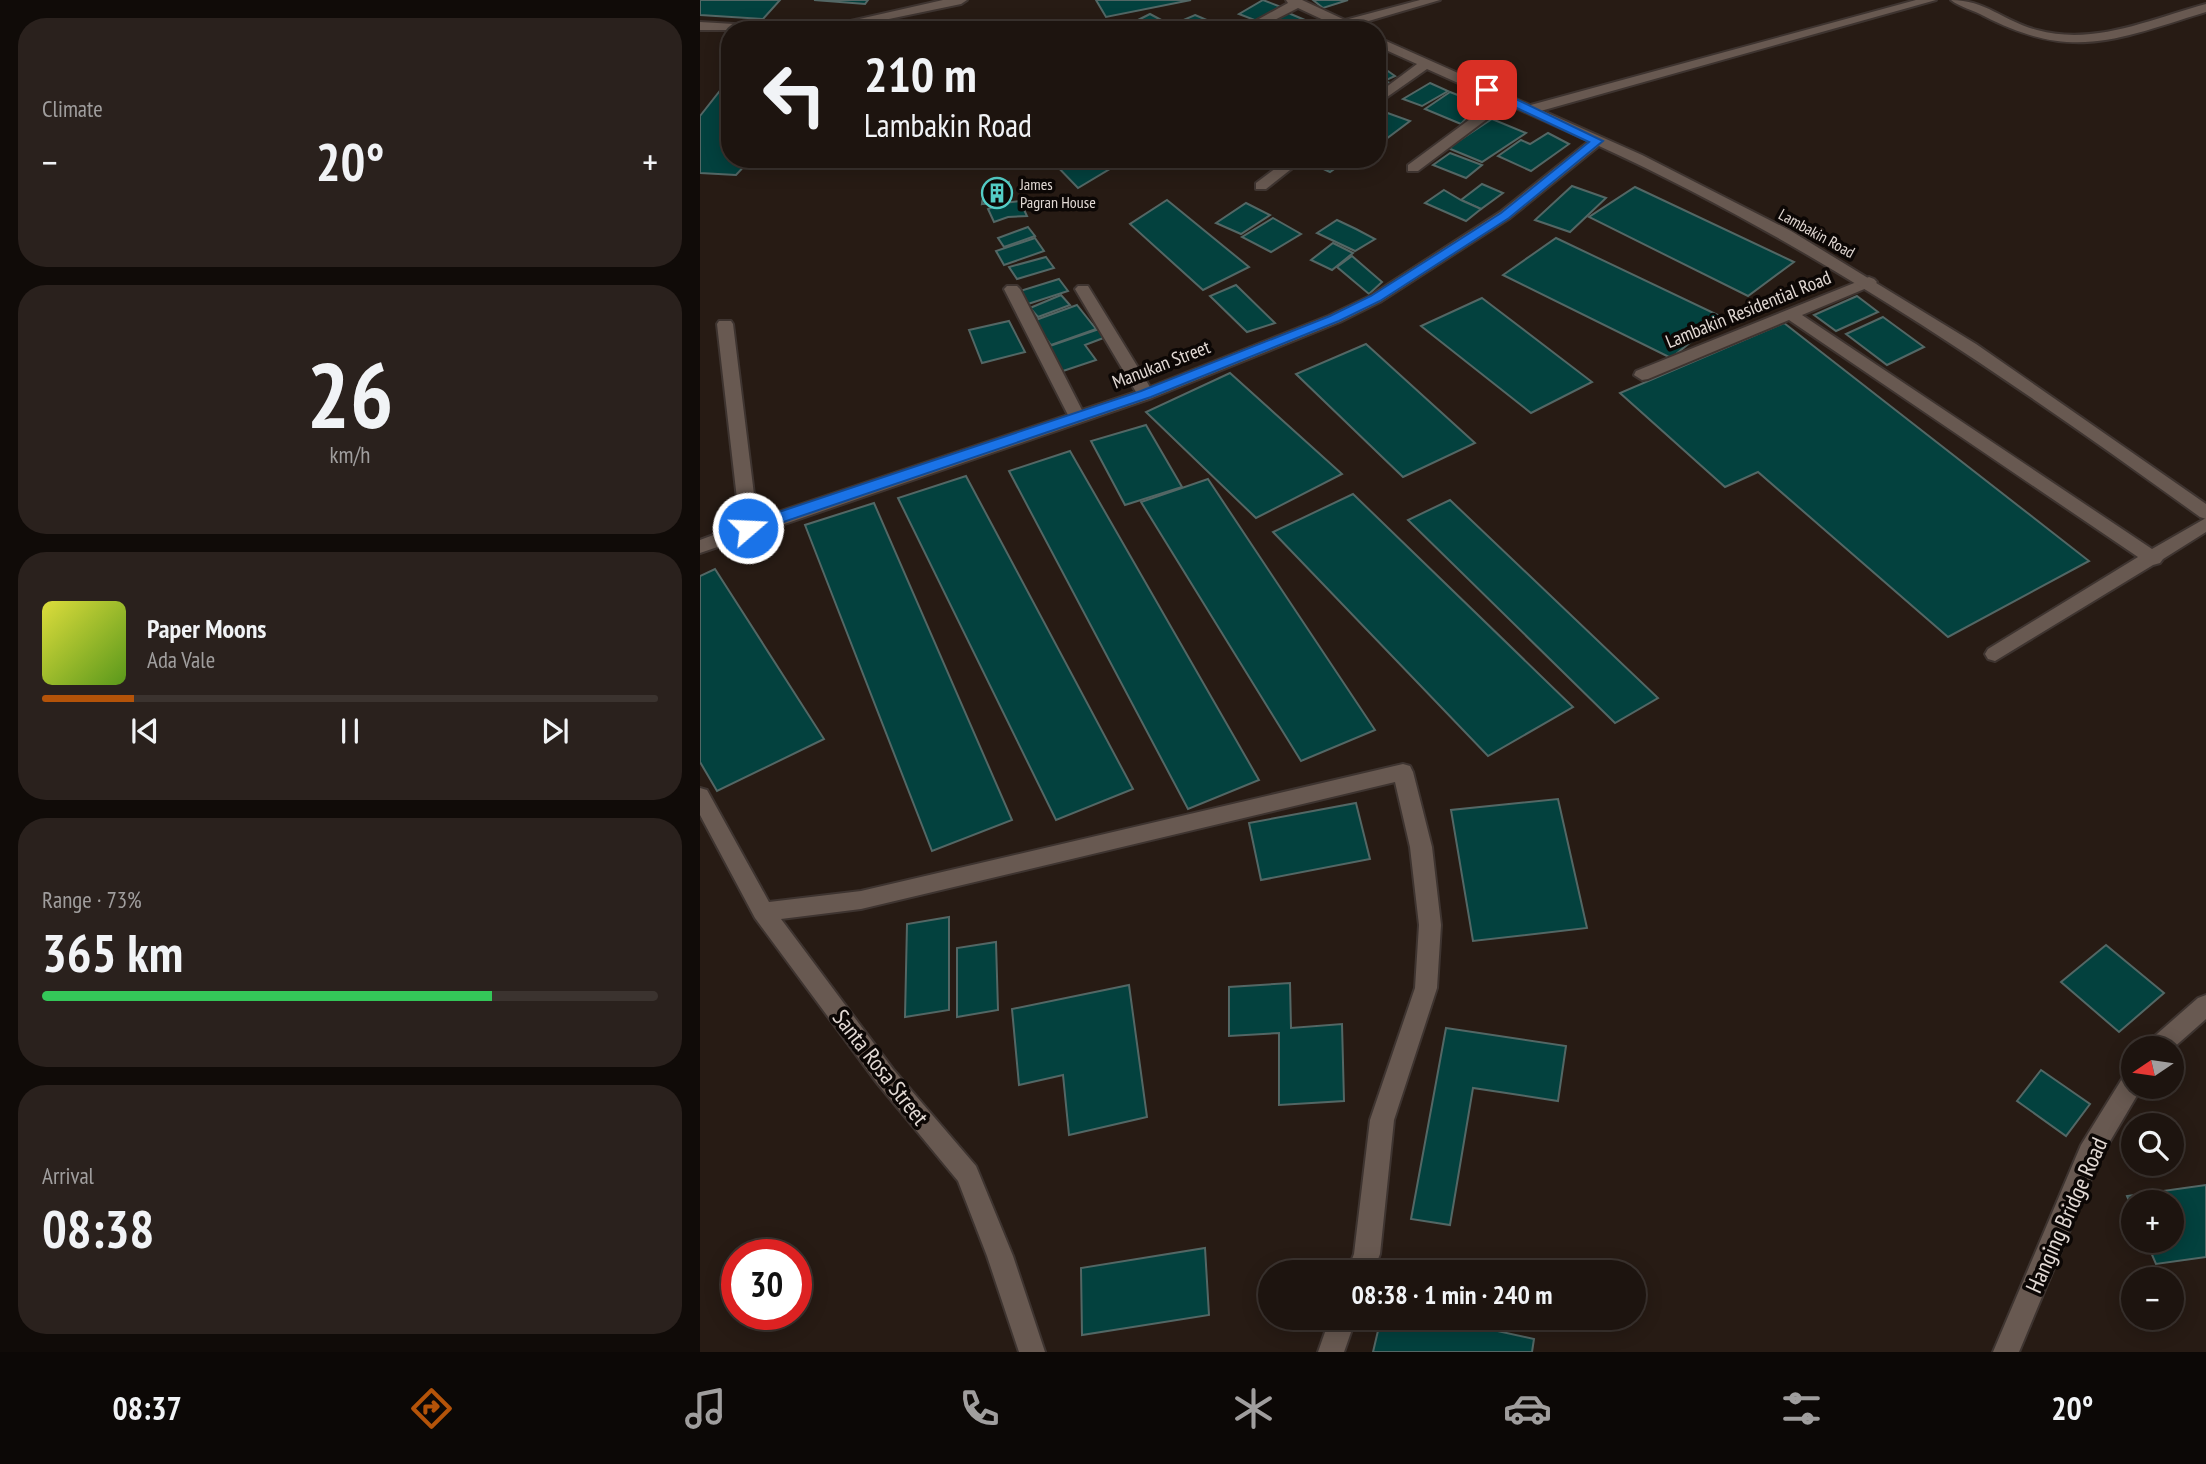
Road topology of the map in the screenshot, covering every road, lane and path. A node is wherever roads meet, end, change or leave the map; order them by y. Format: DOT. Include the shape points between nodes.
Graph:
graph roads {
  1 [pos="961,0"];
  2 [pos="1434,0"];
  3 [pos="1930,0"];
  4 [pos="1957,0"];
  5 [pos="1295,1"];
  6 [pos="2206,8"];
  7 [pos="860,21"];
  8 [pos="1261,21"];
  9 [pos="1337,21"];
  10 [pos="1368,21"];
  11 [pos="700,26"];
  12 [pos="721,27"];
  13 [pos="1386,45"];
  14 [pos="1427,64"];
  15 [pos="1386,94"];
  16 [pos="1507,98"];
  17 [pos="1532,109"];
  18 [pos="1597,141"];
  19 [pos="1285,168"];
  20 [pos="1413,168"];
  21 [pos="1261,186"];
  22 [pos="1869,282"];
  23 [pos="1012,289"];
  24 [pos="1083,289"];
  25 [pos="1791,315"];
  26 [pos="725,324"];
  27 [pos="1642,375"];
  28 [pos="1146,394"];
  29 [pos="1077,417"];
  30 [pos="2206,513"];
  31 [pos="2206,524"];
  32 [pos="748,528"];
  33 [pos="700,547"];
  34 [pos="2154,559"];
  35 [pos="1995,654"];
  36 [pos="700,796"];
  37 [pos="763,912"];
  38 [pos="2206,1005"];
  39 [pos="2171,1036"];
  40 [pos="2122,1099"];
  41 [pos="1365,1260"];
  42 [pos="1339,1330"];
  43 [pos="1032,1352"];
  44 [pos="1331,1352"];
  45 [pos="2006,1352"];
  1 -- 7 [label="street"];
  2 -- 10 [label="street"];
  3 -- 17 [label="street"];
  4 -- 6 [label="street" via="2027,32 2072,42 2094,41"];
  5 -- 8 [label="street"];
  5 -- 9 [label="street"];
  11 -- 12 [label="street"];
  13 -- 14 [label="street, Lambakin Road"];
  14 -- 15 [label="street"];
  14 -- 16 [label="street, Lambakin Road"];
  16 -- 17 [label="street, Lambakin Road"];
  16 -- 20 [label="street"];
  17 -- 18 [label="street, Lambakin Road"];
  18 -- 22 [label="street, Lambakin Road" via="1722,200"];
  18 -- 28 [label="street, Manukan Street" via="1505,215 1375,299"];
  19 -- 21 [label="street"];
  22 -- 25 [label="street, Lambakin Residential Road"];
  22 -- 30 [label="street, Lambakin Road"];
  23 -- 29 [label="street"];
  24 -- 28 [label="street"];
  25 -- 27 [label="street, Lambakin Residential Road"];
  25 -- 34 [label="street"];
  26 -- 32 [label="street"];
  28 -- 29 [label="street, Manukan Street"];
  29 -- 32 [label="street, Manukan Street"];
  31 -- 34 [label="street"];
  32 -- 33 [label="street, Manukan Street"];
  34 -- 35 [label="street"];
  36 -- 37 [label="street, Santa Rosa Street"];
  37 -- 41 [label="street" via="861,900 1403,772 1421,847 1430,925 1426,988 1382,1120"];
  37 -- 43 [label="street, Santa Rosa Street" via="885,1076 967,1174"];
  38 -- 39 [label="street"];
  40 -- 45 [label="street, Hanging Bridge Road" via="2090,1153"];
  42 -- 44 [label="street"];
}
